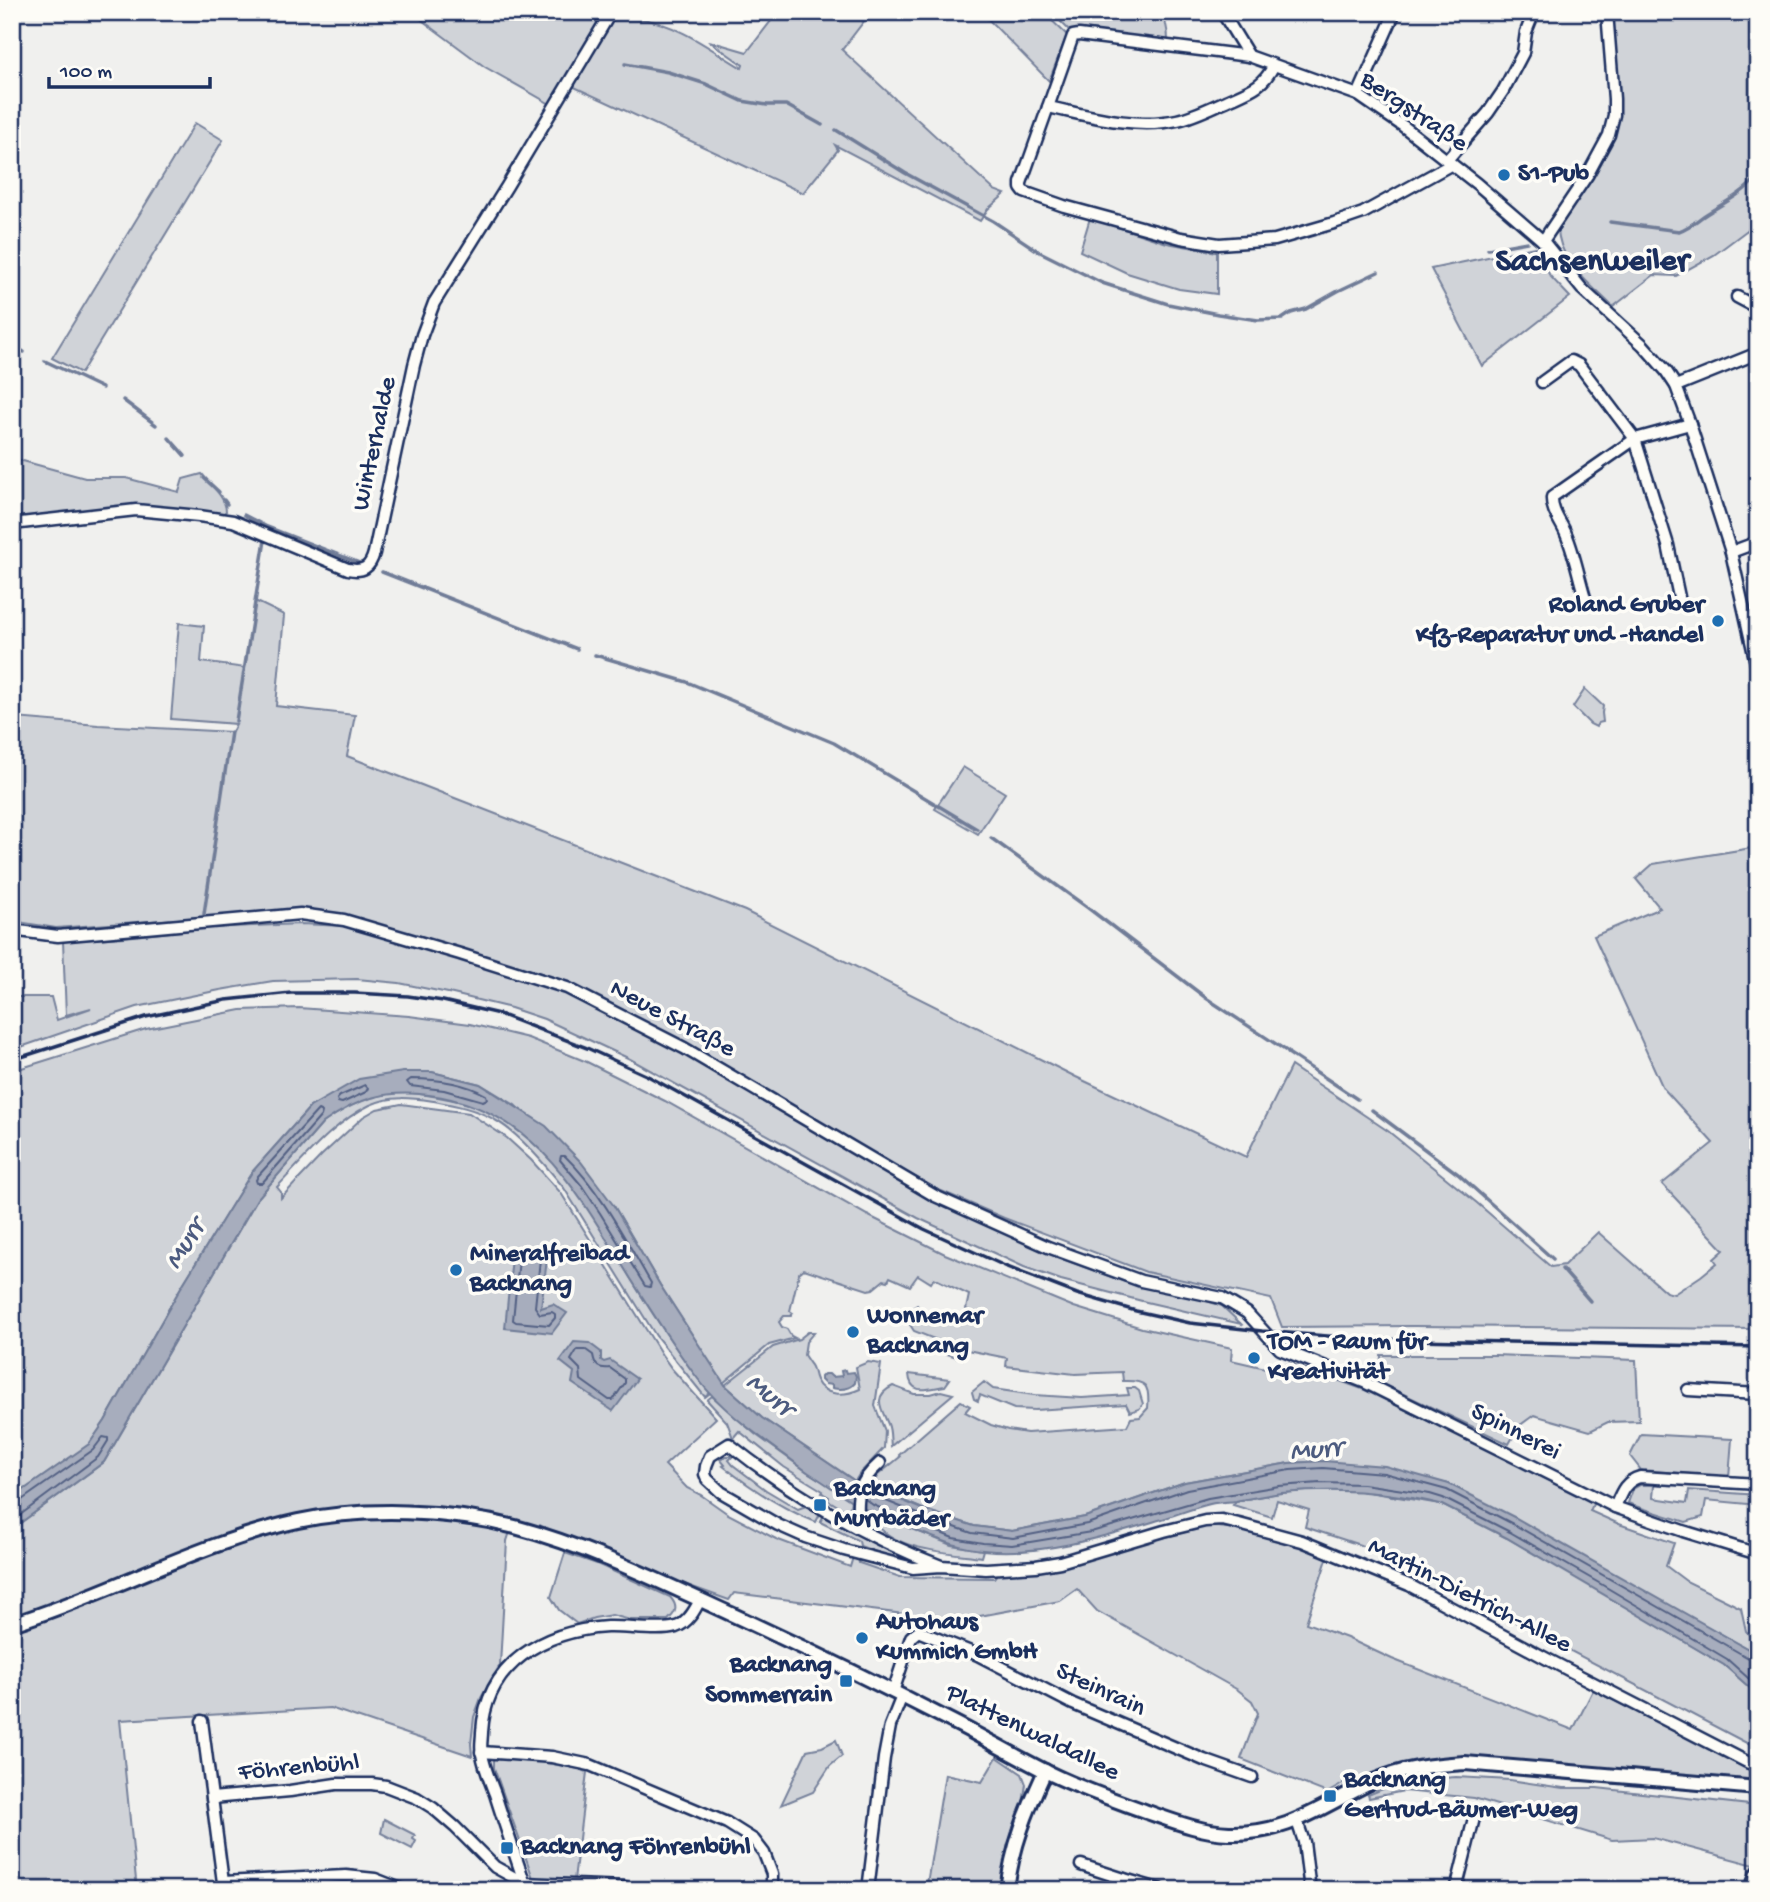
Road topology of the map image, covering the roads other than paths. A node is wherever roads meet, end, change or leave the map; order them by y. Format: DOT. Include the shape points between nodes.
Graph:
graph roads {
  1 [pos="611,12"];
  2 [pos="1222,12"];
  3 [pos="1395,12"];
  4 [pos="1534,12"];
  5 [pos="1607,12"];
  6 [pos="1249,56"];
  7 [pos="1274,65"];
  8 [pos="1358,95"];
  9 [pos="1048,107"];
  10 [pos="1450,162"];
  11 [pos="1543,241"];
  12 [pos="1737,297"];
  13 [pos="1756,305"];
  14 [pos="1758,319"];
  15 [pos="1758,353"];
  16 [pos="1542,382"];
  17 [pos="1676,386"];
  18 [pos="1690,424"];
  19 [pos="1635,439"];
  20 [pos="12,524"];
  21 [pos="1758,542"];
  22 [pos="1731,552"];
  23 [pos="1679,597"];
  24 [pos="1586,601"];
  25 [pos="1758,671"];
  26 [pos="12,929"];
  27 [pos="1262,1331"];
  28 [pos="1688,1390"];
  29 [pos="1758,1394"];
  30 [pos="880,1463"];
  31 [pos="1758,1484"];
  32 [pos="1615,1507"];
  33 [pos="859,1528"];
  34 [pos="1758,1554"];
  35 [pos="941,1566"];
  36 [pos="701,1600"];
  37 [pos="12,1625"];
  38 [pos="898,1694"];
  39 [pos="201,1721"];
  40 [pos="481,1752"];
  41 [pos="1758,1766"];
  42 [pos="1045,1771"];
  43 [pos="1252,1777"];
  44 [pos="1758,1788"];
  45 [pos="212,1798"];
  46 [pos="1474,1818"];
  47 [pos="1297,1821"];
  48 [pos="1081,1865"];
  49 [pos="1757,1873"];
  50 [pos="1124,1879"];
  51 [pos="223,1886"];
  52 [pos="526,1886"];
  53 [pos="403,1890"];
  54 [pos="627,1890"];
  55 [pos="772,1890"];
  56 [pos="868,1890"];
  57 [pos="1007,1890"];
  58 [pos="1112,1890"];
  59 [pos="1162,1890"];
  60 [pos="1310,1890"];
  61 [pos="1456,1890"];
  62 [pos="1750,1890"];
  1 -- 20 [label="street, Winterhalde" via="434,303 414,365 374,553 366,568 348,569 233,522 199,516 136,510"];
  2 -- 6 [label="street"];
  3 -- 8 [label="street"];
  4 -- 10 [label="street" via="1523,53 1503,91"];
  5 -- 11 [label="street" via="1615,99 1609,135"];
  6 -- 7 [label="street, Bergstraße"];
  6 -- 9 [label="street, Bergstraße" via="1073,36"];
  7 -- 8 [label="street, Bergstraße"];
  7 -- 9 [label="street" via="1258,87 1179,119 1124,123"];
  8 -- 10 [label="street, Bergstraße"];
  9 -- 10 [label="street" via="1021,183 1024,192 1181,238 1219,244 1275,240 1334,223 1363,212"];
  10 -- 11 [label="street, Bergstraße"];
  11 -- 17 [label="street, Bergstraße" via="1582,289 1643,345"];
  12 -- 13 [label="street"];
  13 -- 14 [label="street"];
  15 -- 17 [label="street"];
  16 -- 19 [label="street" via="1571,361 1579,365"];
  17 -- 18 [label="street, Bergstraße"];
  18 -- 19 [label="street"];
  18 -- 22 [label="street, Bergstraße"];
  19 -- 23 [label="street"];
  19 -- 24 [label="street" via="1553,494 1551,502 1567,536"];
  21 -- 22 [label="street"];
  22 -- 25 [label="street, Bergstraße"];
  26 -- 27 [label="street, Neue Straße" via="58,936 300,914 344,920 567,988 684,1048 935,1196 1048,1247 1141,1281 1222,1298 1247,1313"];
  27 -- 32 [label="street, Spinnerei" via="1280,1349 1364,1382"];
  28 -- 29 [label="street"];
  30 -- 33 [label="street" via="862,1484"];
  31 -- 32 [label="street" via="1632,1479"];
  32 -- 34 [label="street, Spinnerei"];
  33 -- 35 [label="street, Martin-Dietrich-Allee"];
  33 -- 35 [label="street, Martin-Dietrich-Allee" via="773,1477 729,1444 707,1461 709,1482 778,1525 892,1564 913,1569"];
  35 -- 41 [label="street, Martin-Dietrich-Allee" via="1036,1566 1205,1521 1250,1526 1302,1541 1409,1585"];
  36 -- 37 [label="street, Plattenwaldallee" via="603,1557 510,1526 386,1512 256,1531"];
  36 -- 38 [label="street, Plattenwaldallee"];
  36 -- 40 [label="street" via="685,1622 668,1629 580,1631 526,1652 507,1669 488,1701"];
  38 -- 42 [label="street, Plattenwaldallee"];
  38 -- 43 [label="street, Steinrain" via="911,1637 918,1631 978,1654 1073,1704"];
  38 -- 56 [label="street" via="884,1758"];
  39 -- 45 [label="street"];
  40 -- 52 [label="street"];
  40 -- 55 [label="street" via="590,1765 727,1822 754,1840 764,1853"];
  42 -- 47 [label="street, Plattenwaldallee" via="1203,1830 1273,1829"];
  42 -- 57 [label="street" via="1020,1829"];
  44 -- 47 [label="street, Plattenwaldallee" via="1465,1763 1399,1771"];
  45 -- 51 [label="street"];
  45 -- 52 [label="street, Föhrenbühl" via="336,1784 386,1787 433,1808 495,1867"];
  46 -- 61 [label="street"];
  47 -- 60 [label="street"];
  48 -- 50 [label="street"];
  49 -- 62 [label="street"];
  50 -- 58 [label="street"];
  50 -- 59 [label="street"];
  51 -- 53 [label="street" via="346,1876"];
  52 -- 54 [label="street"];
}
